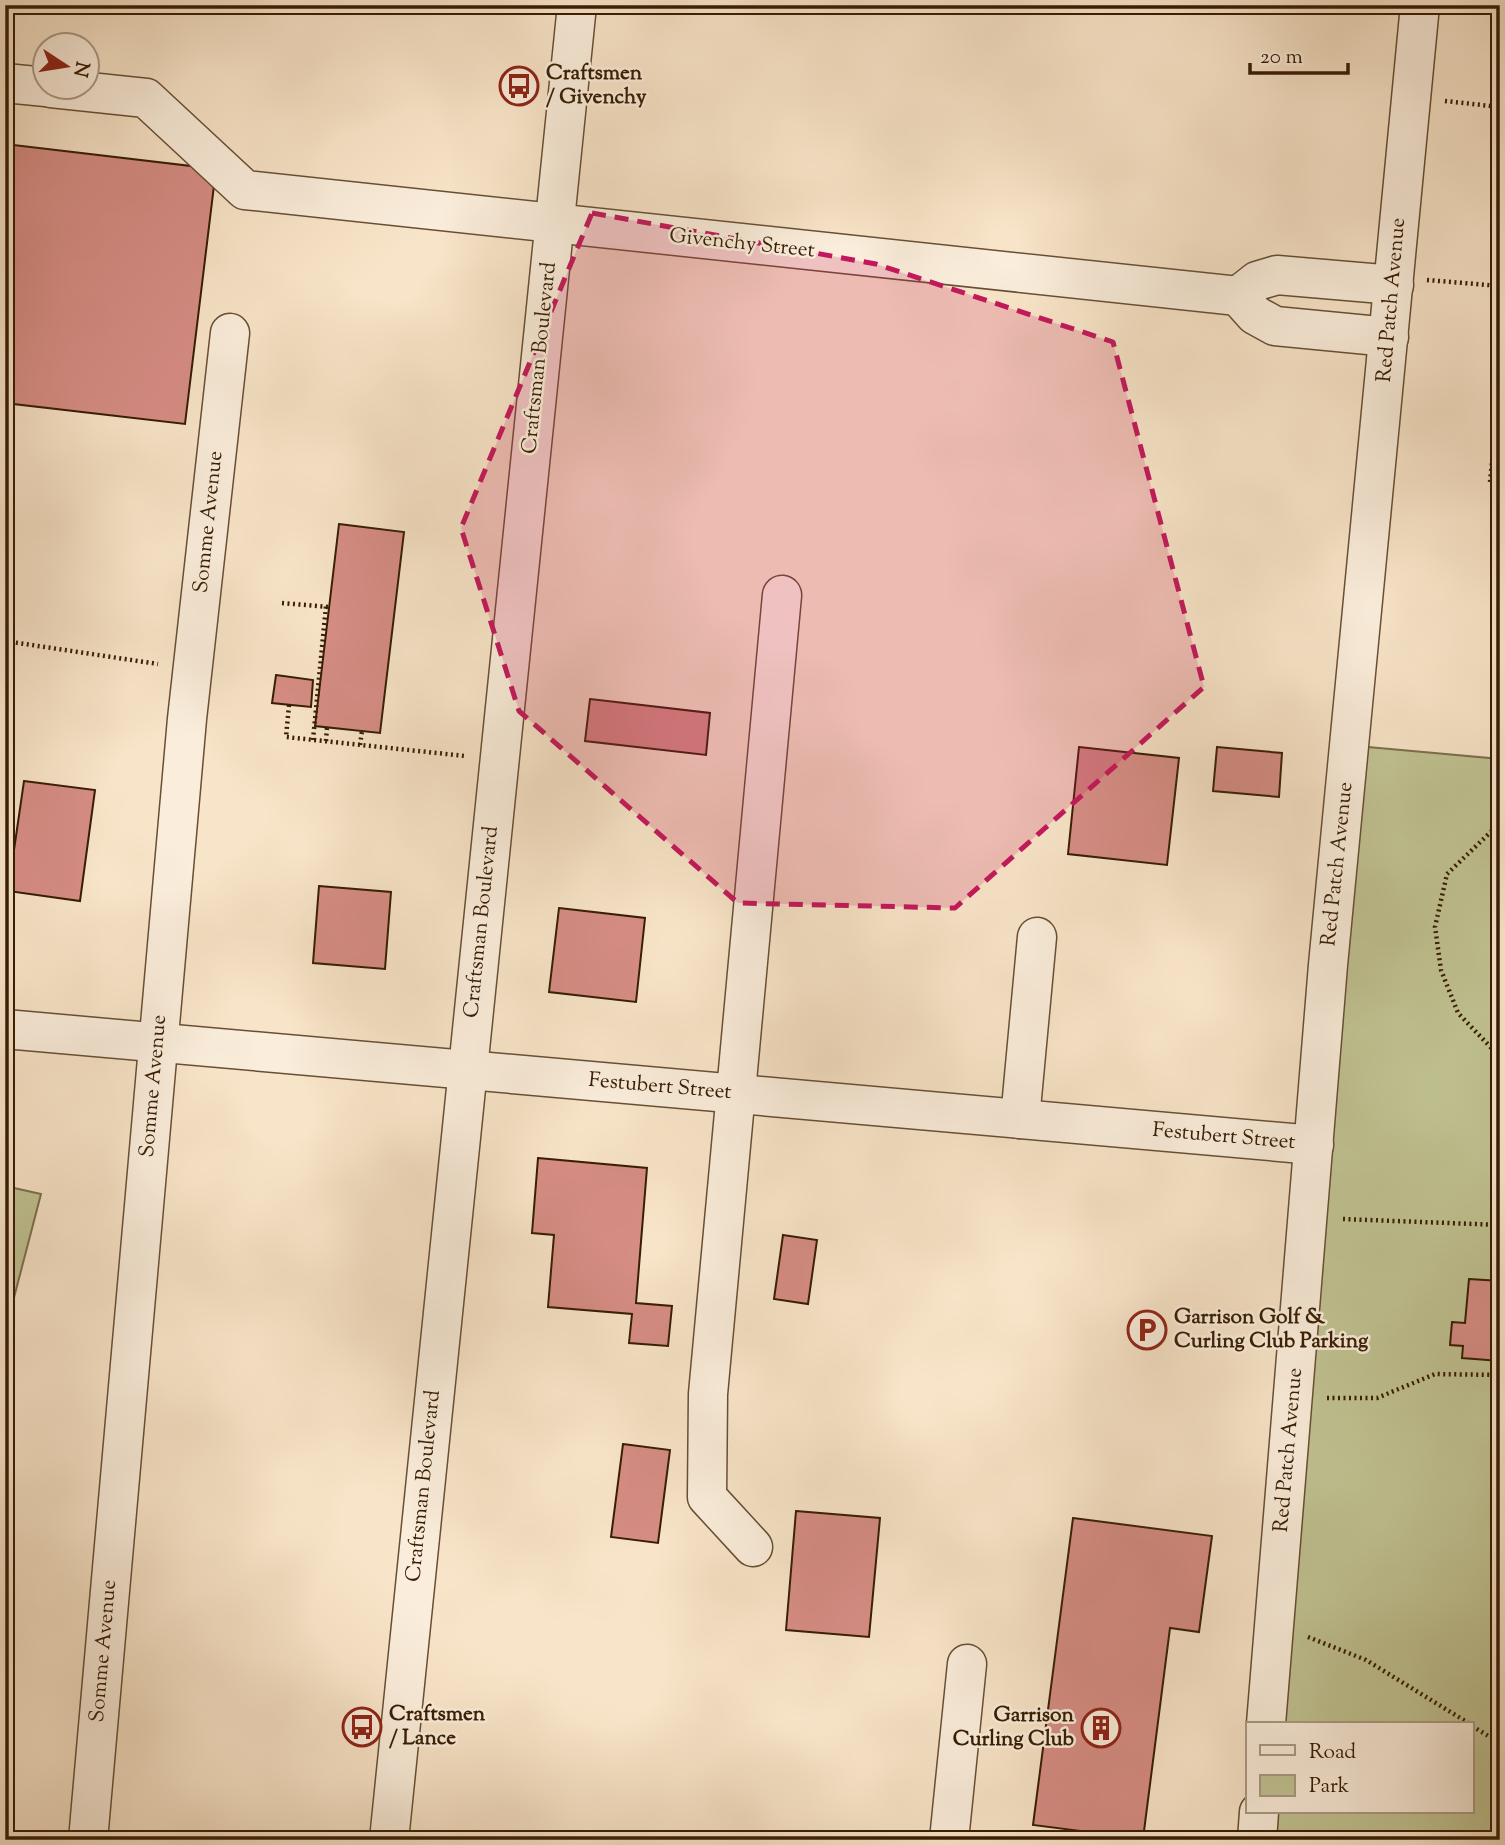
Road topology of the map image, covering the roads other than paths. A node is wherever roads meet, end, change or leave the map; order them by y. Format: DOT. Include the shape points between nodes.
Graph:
graph roads {
  1 [pos="577,5"];
  2 [pos="1420,5"];
  3 [pos="5,83"];
  4 [pos="32,86"];
  5 [pos="102,93"];
  6 [pos="555,224"];
  7 [pos="1394,281"];
  8 [pos="1238,296"];
  9 [pos="230,333"];
  10 [pos="1389,337"];
  11 [pos="782,595"];
  12 [pos="1037,937"];
  13 [pos="5,1029"];
  14 [pos="158,1044"];
  15 [pos="467,1070"];
  16 [pos="735,1094"];
  17 [pos="1020,1119"];
  18 [pos="1314,1145"];
  19 [pos="753,1546"];
  20 [pos="967,1664"];
  21 [pos="1266,1722"];
  22 [pos="1259,1814"];
  23 [pos="88,1840"];
  24 [pos="389,1840"];
  25 [pos="948,1840"];
  26 [pos="1257,1840"];
  1 -- 6 [label="street, Craftsman Boulevard"];
  2 -- 7 [label="street, Red Patch Avenue"];
  3 -- 4 [label="street"];
  5 -- 6 [label="street, Givenchy Street" via="146,97 245,190"];
  6 -- 8 [label="street, Givenchy Street"];
  6 -- 15 [label="street, Craftsman Boulevard"];
  7 -- 8 [label="street" via="1278,275 1257,281"];
  7 -- 10 [label="street, Red Patch Avenue"];
  8 -- 10 [label="street" via="1255,315 1275,326"];
  9 -- 14 [label="street, Somme Avenue"];
  10 -- 18 [label="street, Red Patch Avenue"];
  11 -- 16 [label="street"];
  12 -- 17 [label="street"];
  13 -- 14 [label="street, Festubert Street"];
  14 -- 15 [label="street, Festubert Street"];
  14 -- 23 [label="street, Somme Avenue"];
  15 -- 16 [label="street, Festubert Street"];
  15 -- 24 [label="street, Craftsman Boulevard"];
  16 -- 17 [label="street, Festubert Street"];
  16 -- 19 [label="street" via="708,1394 706,1497"];
  17 -- 18 [label="street, Festubert Street"];
  18 -- 21 [label="street, Red Patch Avenue"];
  20 -- 25 [label="street"];
  22 -- 26 [label="street"];
}
